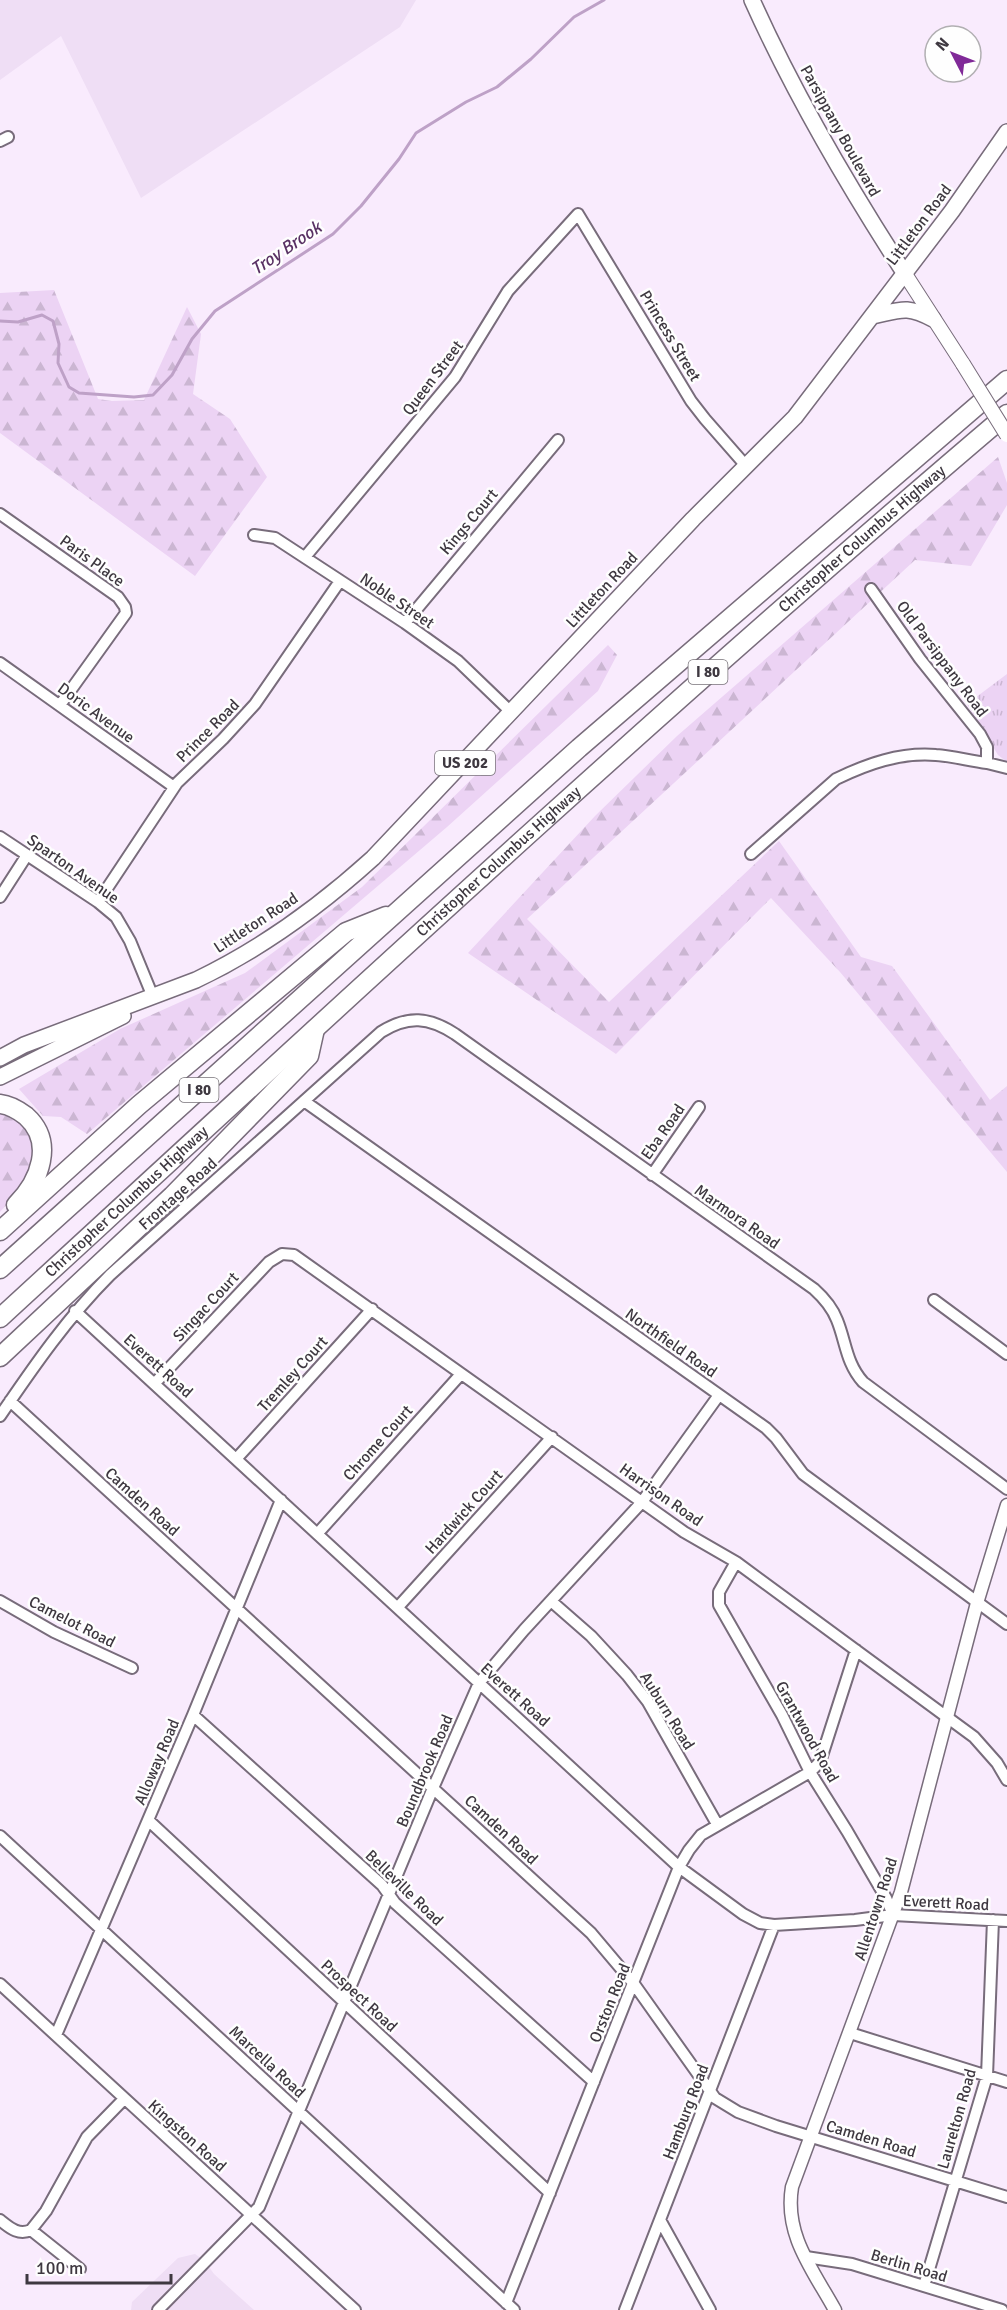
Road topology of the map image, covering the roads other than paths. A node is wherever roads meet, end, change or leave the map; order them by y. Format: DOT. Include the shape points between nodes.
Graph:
graph roads {
  1 [pos="752,0"];
  2 [pos="1007,132"];
  3 [pos="578,214"];
  4 [pos="905,274"];
  5 [pos="873,316"];
  6 [pos="933,319"];
  7 [pos="1007,380"];
  8 [pos="1007,414"];
  9 [pos="1007,435"];
  10 [pos="558,440"];
  11 [pos="747,467"];
  12 [pos="0,514"];
  13 [pos="254,535"];
  14 [pos="305,557"];
  15 [pos="340,581"];
  16 [pos="871,589"];
  17 [pos="405,623"];
  18 [pos="0,663"];
  19 [pos="60,705"];
  20 [pos="512,713"];
  21 [pos="987,764"];
  22 [pos="1007,768"];
  23 [pos="174,787"];
  24 [pos="0,837"];
  25 [pos="751,854"];
  26 [pos="27,855"];
  27 [pos="0,897"];
  28 [pos="98,902"];
  29 [pos="399,910"];
  30 [pos="153,996"];
  31 [pos="403,1021"];
  32 [pos="315,1029"];
  33 [pos="0,1058"];
  34 [pos="0,1077"];
  35 [pos="304,1101"];
  36 [pos="0,1104"];
  37 [pos="699,1107"];
  38 [pos="652,1175"];
  39 [pos="0,1221"];
  40 [pos="0,1231"];
  41 [pos="282,1254"];
  42 [pos="0,1269"];
  43 [pos="934,1300"];
  44 [pos="372,1310"];
  45 [pos="75,1311"];
  46 [pos="0,1318"];
  47 [pos="1007,1354"];
  48 [pos="0,1357"];
  49 [pos="461,1374"];
  50 [pos="155,1383"];
  51 [pos="718,1395"];
  52 [pos="10,1401"];
  53 [pos="0,1416"];
  54 [pos="552,1437"];
  55 [pos="237,1458"];
  56 [pos="1007,1489"];
  57 [pos="281,1500"];
  58 [pos="642,1502"];
  59 [pos="1007,1505"];
  60 [pos="318,1533"];
  61 [pos="736,1562"];
  62 [pos="0,1601"];
  63 [pos="550,1601"];
  64 [pos="977,1603"];
  65 [pos="398,1607"];
  66 [pos="237,1608"];
  67 [pos="1007,1624"];
  68 [pos="855,1650"];
  69 [pos="132,1668"];
  70 [pos="479,1683"];
  71 [pos="194,1714"];
  72 [pos="946,1717"];
  73 [pos="810,1772"];
  74 [pos="1007,1780"];
  75 [pos="433,1788"];
  76 [pos="148,1820"];
  77 [pos="717,1824"];
  78 [pos="0,1836"];
  79 [pos="679,1867"];
  80 [pos="389,1894"];
  81 [pos="893,1915"];
  82 [pos="993,1920"];
  83 [pos="1007,1921"];
  84 [pos="774,1925"];
  85 [pos="102,1929"];
  86 [pos="0,1984"];
  87 [pos="634,1984"];
  88 [pos="344,2002"];
  89 [pos="850,2033"];
  90 [pos="56,2035"];
  91 [pos="987,2076"];
  92 [pos="594,2082"];
  93 [pos="1007,2082"];
  94 [pos="710,2091"];
  95 [pos="124,2099"];
  96 [pos="299,2112"];
  97 [pos="809,2136"];
  98 [pos="955,2181"];
  99 [pos="550,2193"];
  100 [pos="1007,2197"];
  101 [pos="252,2214"];
  102 [pos="0,2220"];
  103 [pos="660,2220"];
  104 [pos="31,2230"];
  105 [pos="806,2257"];
  106 [pos="80,2269"];
  107 [pos="924,2286"];
  108 [pos="510,2306"];
  109 [pos="158,2310"];
  110 [pos="355,2310"];
  111 [pos="625,2310"];
  112 [pos="710,2310"];
  113 [pos="835,2310"];
  114 [pos="1002,2310"];
  1 -- 4 [label="main road, Parsippany Boulevard" via="814,125"];
  2 -- 4 [label="main road, Littleton Road"];
  3 -- 11 [label="street, Princess Street" via="691,401"];
  3 -- 14 [label="street, Queen Street" via="508,291 455,377"];
  4 -- 5 [label="main road, Littleton Road / US 202"];
  4 -- 6 [label="main road"];
  5 -- 6 [label="main road" via="906,309"];
  5 -- 11 [label="main road, Littleton Road / US 202" via="795,417"];
  6 -- 9 [label="main road, bridge"];
  7 -- 29 [label="highway, Christopher Columbus Highway / I 80" via="614,717"];
  8 -- 32 [label="highway, Christopher Columbus Highway / I 80" via="748,637"];
  10 -- 17 [label="street, Kings Court"];
  11 -- 20 [label="main road, Littleton Road / US 202" via="693,519"];
  12 -- 19 [label="street, Paris Place" via="118,597 125,606 126,613"];
  13 -- 14 [label="street, Noble Street" via="275,538"];
  14 -- 15 [label="street, Noble Street"];
  15 -- 17 [label="street, Noble Street"];
  15 -- 23 [label="street, Prince Road" via="255,704"];
  16 -- 21 [label="street, Old Parsippany Road" via="980,734 987,747"];
  17 -- 20 [label="street, Noble Street" via="458,661"];
  18 -- 19 [label="street, Doric Avenue"];
  19 -- 23 [label="street, Doric Avenue"];
  20 -- 30 [label="main road, Littleton Road / US 202" via="396,835 338,888 220,969"];
  21 -- 22 [label="street"];
  21 -- 25 [label="street" via="912,755 852,771 836,779"];
  23 -- 28 [label="street, Prince Road"];
  24 -- 26 [label="street, Sparton Avenue"];
  26 -- 27 [label="street"];
  26 -- 28 [label="street, Sparton Avenue"];
  28 -- 30 [label="street, Sparton Avenue" via="121,924"];
  29 -- 40 [label="highway" via="346,932 139,1105"];
  29 -- 42 [label="highway, Christopher Columbus Highway / I 80"];
  30 -- 33 [label="main road, Littleton Road / US 202" via="24,1045"];
  30 -- 34 [label="main road, Littleton Road / US 202" via="111,1023"];
  31 -- 35 [label="street, Frontage Road" via="381,1032"];
  31 -- 38 [label="street, Marmora Road" via="440,1025"];
  32 -- 46 [label="highway, Christopher Columbus Highway / I 80"];
  32 -- 48 [label="highway" via="309,1056 171,1196"];
  35 -- 45 [label="street, Frontage Road"];
  35 -- 51 [label="street, Northfield Road"];
  36 -- 39 [label="highway" via="18,1110 30,1120 39,1134 42,1152 35,1179"];
  37 -- 38 [label="street, Eba Road"];
  38 -- 56 [label="street, Marmora Road" via="814,1289 837,1317 847,1357 862,1382"];
  41 -- 44 [label="street, Harrison Road" via="294,1255"];
  41 -- 50 [label="street, Singac Court" via="269,1262"];
  43 -- 47 [label="street"];
  44 -- 49 [label="street, Harrison Road"];
  44 -- 55 [label="street, Tremley Court"];
  45 -- 50 [label="street, Everett Road"];
  45 -- 52 [label="street, Frontage Road"];
  49 -- 54 [label="street, Harrison Road"];
  49 -- 60 [label="street, Chrome Court"];
  50 -- 55 [label="street, Everett Road"];
  51 -- 58 [label="street, Boundbrook Road"];
  51 -- 64 [label="street, Northfield Road" via="771,1433 803,1474"];
  52 -- 53 [label="street, Frontage Road"];
  52 -- 66 [label="street, Camden Road"];
  54 -- 58 [label="street, Harrison Road"];
  54 -- 65 [label="street, Hardwick Court"];
  55 -- 57 [label="street, Everett Road"];
  57 -- 60 [label="street, Everett Road"];
  57 -- 66 [label="street, Alloway Road"];
  58 -- 61 [label="street, Harrison Road"];
  58 -- 63 [label="street, Boundbrook Road"];
  59 -- 64 [label="street, Allentown Road"];
  60 -- 65 [label="street, Everett Road"];
  61 -- 68 [label="street, Harrison Road"];
  61 -- 73 [label="street, Grantwood Road" via="719,1592 719,1605"];
  62 -- 69 [label="street, Camelot Road" via="54,1632"];
  63 -- 70 [label="street, Boundbrook Road"];
  63 -- 77 [label="street, Auburn Road" via="591,1636 648,1702"];
  64 -- 67 [label="street, Northfield Road"];
  64 -- 72 [label="street, Allentown Road"];
  65 -- 70 [label="street, Everett Road"];
  66 -- 71 [label="street, Alloway Road"];
  66 -- 75 [label="street, Camden Road"];
  68 -- 72 [label="street, Harrison Road"];
  68 -- 73 [label="street" via="820,1762"];
  70 -- 75 [label="street, Boundbrook Road"];
  70 -- 79 [label="street, Everett Road"];
  71 -- 76 [label="street, Alloway Road"];
  71 -- 80 [label="street, Belleville Road"];
  72 -- 74 [label="street, Harrison Road" via="984,1747"];
  72 -- 81 [label="street, Allentown Road"];
  73 -- 77 [label="street, Orston Road"];
  73 -- 81 [label="street, Grantwood Road"];
  75 -- 80 [label="street, Boundbrook Road"];
  75 -- 87 [label="street, Camden Road" via="591,1933"];
  76 -- 85 [label="street, Alloway Road"];
  76 -- 88 [label="street, Prospect Road"];
  77 -- 79 [label="street, Orston Road" via="701,1835"];
  78 -- 85 [label="street, Marcella Road"];
  79 -- 84 [label="street, Everett Road" via="748,1918"];
  79 -- 87 [label="street, Orston Road"];
  80 -- 88 [label="street, Boundbrook Road"];
  80 -- 92 [label="street, Belleville Road"];
  81 -- 82 [label="street, Everett Road"];
  81 -- 84 [label="street, Everett Road"];
  81 -- 89 [label="street, Allentown Road"];
  82 -- 83 [label="street, Everett Road"];
  82 -- 91 [label="street, Laurelton Road"];
  84 -- 94 [label="street, Hamburg Road"];
  85 -- 90 [label="street, Alloway Road"];
  85 -- 96 [label="street, Marcella Road"];
  86 -- 90 [label="street, Kingston Road"];
  87 -- 92 [label="street, Orston Road"];
  87 -- 94 [label="street, Camden Road"];
  88 -- 96 [label="street, Boundbrook Road"];
  88 -- 99 [label="street, Prospect Road"];
  89 -- 91 [label="street"];
  89 -- 97 [label="street, Allentown Road"];
  90 -- 95 [label="street, Kingston Road"];
  91 -- 93 [label="street"];
  91 -- 98 [label="street, Laurelton Road"];
  92 -- 99 [label="street, Orston Road"];
  94 -- 97 [label="street, Camden Road" via="738,2112"];
  94 -- 103 [label="street, Hamburg Road"];
  95 -- 101 [label="street, Kingston Road"];
  95 -- 104 [label="street" via="87,2137 46,2211"];
  96 -- 101 [label="street, Boundbrook Road" via="259,2207"];
  96 -- 108 [label="street, Marcella Road"];
  97 -- 98 [label="street, Camden Road"];
  97 -- 105 [label="street, Allentown Road" via="790,2200 792,2226"];
  98 -- 100 [label="street, Camden Road"];
  98 -- 107 [label="street, Laurelton Road"];
  99 -- 108 [label="street, Orston Road"];
  101 -- 109 [label="street, Boundbrook Road"];
  101 -- 110 [label="street, Kingston Road"];
  102 -- 104 [label="street" via="22,2233"];
  103 -- 111 [label="street, Hamburg Road"];
  103 -- 112 [label="street"];
  104 -- 106 [label="street"];
  105 -- 107 [label="street, Berlin Road" via="852,2264"];
  105 -- 113 [label="street, Allentown Road"];
  107 -- 114 [label="street, Berlin Road"];
}
